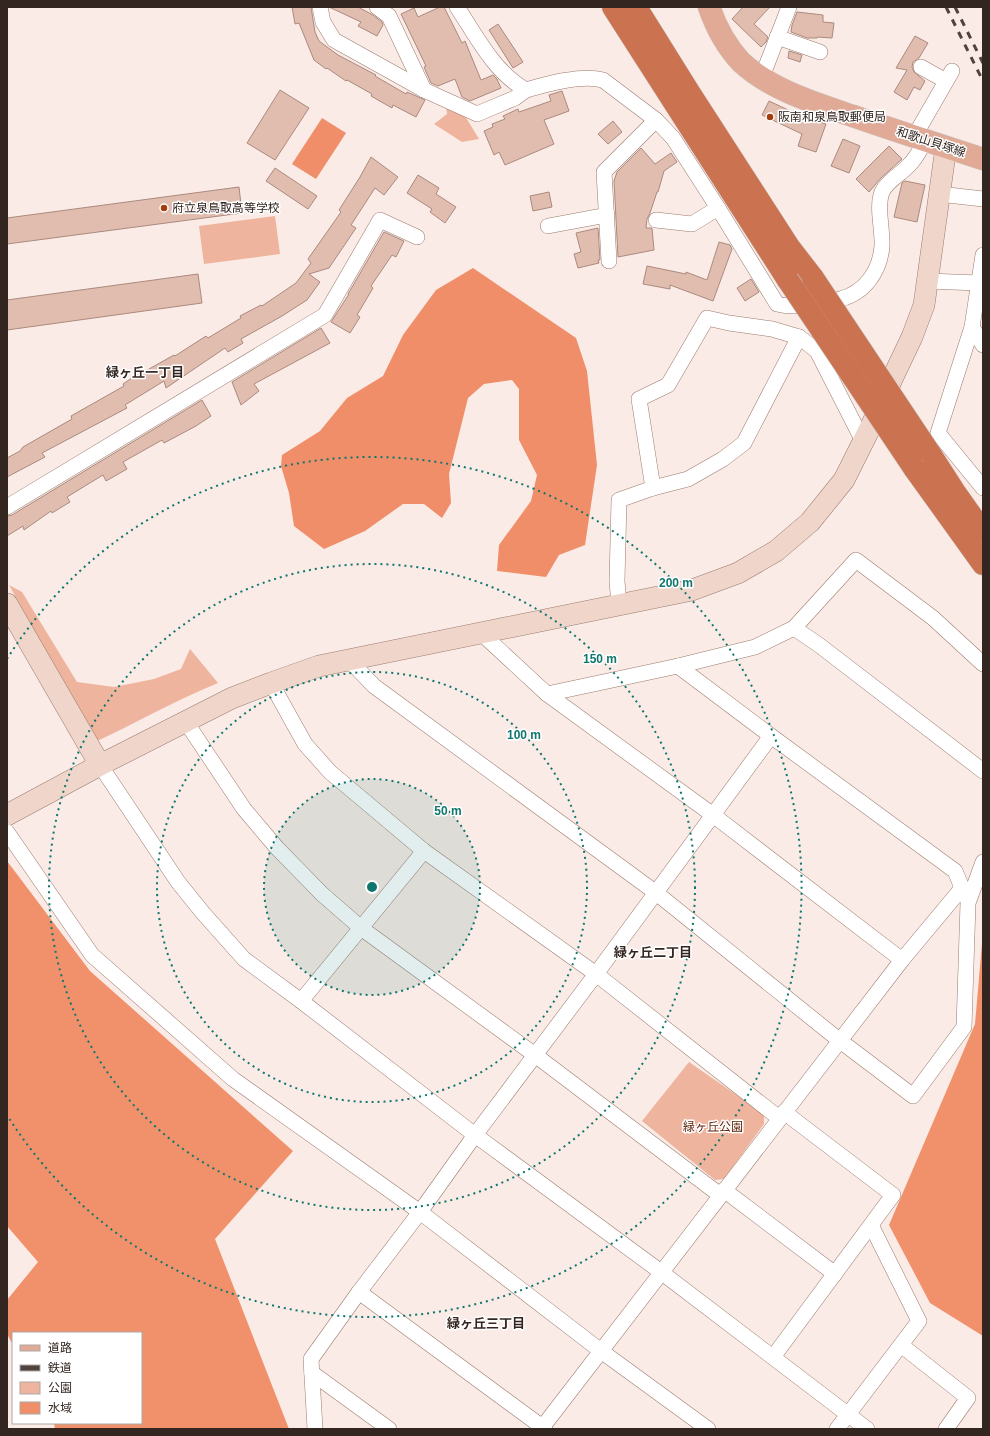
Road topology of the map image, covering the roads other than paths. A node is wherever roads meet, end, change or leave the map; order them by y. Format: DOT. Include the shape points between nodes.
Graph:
graph roads {
  1 [pos="320,7"];
  2 [pos="377,7"];
  3 [pos="457,7"];
  4 [pos="613,7"];
  5 [pos="636,7"];
  6 [pos="789,7"];
  7 [pos="705,8"];
  8 [pos="777,37"];
  9 [pos="820,52"];
  10 [pos="922,67"];
  11 [pos="762,77"];
  12 [pos="424,90"];
  13 [pos="526,90"];
  14 [pos="656,120"];
  15 [pos="919,139"];
  16 [pos="946,147"];
  17 [pos="983,159"];
  18 [pos="940,194"];
  19 [pos="983,199"];
  20 [pos="718,208"];
  21 [pos="607,215"];
  22 [pos="656,220"];
  23 [pos="548,226"];
  24 [pos="417,237"];
  25 [pos="983,255"];
  26 [pos="609,261"];
  27 [pos="927,281"];
  28 [pos="979,283"];
  29 [pos="972,327"];
  30 [pos="798,337"];
  31 [pos="983,345"];
  32 [pos="863,441"];
  33 [pos="653,488"];
  34 [pos="983,488"];
  35 [pos="7,507"];
  36 [pos="983,532"];
  37 [pos="983,564"];
  38 [pos="7,604"];
  39 [pos="619,606"];
  40 [pos="794,628"];
  41 [pos="481,633"];
  42 [pos="348,659"];
  43 [pos="983,664"];
  44 [pos="678,666"];
  45 [pos="271,683"];
  46 [pos="548,694"];
  47 [pos="186,722"];
  48 [pos="771,736"];
  49 [pos="100,765"];
  50 [pos="983,771"];
  51 [pos="7,815"];
  52 [pos="713,815"];
  53 [pos="7,832"];
  54 [pos="424,851"];
  55 [pos="983,862"];
  56 [pos="962,888"];
  57 [pos="655,892"];
  58 [pos="968,903"];
  59 [pos="361,928"];
  60 [pos="902,960"];
  61 [pos="596,974"];
  62 [pos="301,1001"];
  63 [pos="840,1040"];
  64 [pos="535,1055"];
  65 [pos="782,1115"];
  66 [pos="475,1135"];
  67 [pos="722,1192"];
  68 [pos="420,1212"];
  69 [pos="871,1225"];
  70 [pos="661,1272"];
  71 [pos="834,1274"];
  72 [pos="359,1292"];
  73 [pos="901,1345"];
  74 [pos="601,1351"];
  75 [pos="773,1358"];
  76 [pos="312,1374"];
  77 [pos="848,1414"];
  78 [pos="542,1428"];
  79 [pos="315,1429"];
  80 [pos="389,1429"];
  81 [pos="708,1429"];
  82 [pos="837,1429"];
  83 [pos="867,1429"];
  84 [pos="946,1429"];
  1 -- 12 [label="street" via="323,22 334,40"];
  2 -- 12 [label="street" via="390,16"];
  3 -- 13 [label="street" via="501,71"];
  4 -- 37 [label="highway, bridge" via="788,280 914,468"];
  5 -- 36 [label="highway, bridge" via="789,247 813,278"];
  6 -- 8 [label="street"];
  7 -- 11 [label="main road, 和歌山貝塚線" via="727,44 741,61"];
  8 -- 9 [label="street"];
  8 -- 11 [label="street"];
  10 -- 15 [label="street" via="949,76"];
  11 -- 15 [label="main road, 和歌山貝塚線" via="789,93"];
  12 -- 13 [label="street" via="477,114 515,98"];
  13 -- 14 [label="street" via="582,78 597,78"];
  14 -- 20 [label="street" via="673,138"];
  14 -- 21 [label="street" via="604,172"];
  15 -- 16 [label="main road, 和歌山貝塚線"];
  15 -- 20 [label="street" via="916,157 882,191 882,245 880,259 871,279 857,292 840,299 790,307 777,304"];
  16 -- 17 [label="main road, 和歌山貝塚線"];
  16 -- 18 [label="street"];
  18 -- 19 [label="street"];
  18 -- 27 [label="street"];
  20 -- 22 [label="street" via="692,224"];
  21 -- 23 [label="street"];
  21 -- 26 [label="street"];
  24 -- 35 [label="street" via="380,220 325,315"];
  25 -- 28 [label="street"];
  27 -- 28 [label="street"];
  27 -- 32 [label="street" via="924,305 912,337"];
  28 -- 29 [label="street"];
  29 -- 31 [label="street"];
  29 -- 34 [label="street" via="938,433"];
  30 -- 32 [label="street" via="817,351"];
  30 -- 33 [label="street" via="744,443 724,459 688,480"];
  30 -- 33 [label="street" via="772,329 707,318 668,385 638,399"];
  32 -- 39 [label="street" via="844,480 810,522 776,551 738,573 692,590"];
  33 -- 39 [label="street" via="619,500"];
  38 -- 49 [label="street"];
  39 -- 41 [label="street"];
  40 -- 43 [label="street" via="856,560 933,618"];
  40 -- 44 [label="street" via="755,647"];
  40 -- 50 [label="street"];
  41 -- 42 [label="street"];
  41 -- 46 [label="street"];
  42 -- 45 [label="street"];
  42 -- 57 [label="street" via="374,686"];
  44 -- 46 [label="street"];
  44 -- 48 [label="street"];
  45 -- 47 [label="street" via="232,698"];
  45 -- 54 [label="street" via="305,744 330,772"];
  46 -- 52 [label="street"];
  47 -- 49 [label="street"];
  47 -- 59 [label="street" via="244,809 277,848 322,894"];
  48 -- 52 [label="street"];
  48 -- 56 [label="street" via="955,871"];
  49 -- 51 [label="street"];
  49 -- 62 [label="street" via="178,882 203,913 244,959"];
  52 -- 57 [label="street"];
  52 -- 60 [label="street"];
  53 -- 68 [label="street" via="92,955 233,1079"];
  54 -- 59 [label="street"];
  54 -- 61 [label="street"];
  55 -- 58 [label="street"];
  56 -- 58 [label="street"];
  56 -- 60 [label="street"];
  57 -- 61 [label="street"];
  57 -- 63 [label="street"];
  58 -- 63 [label="street" via="964,1027 913,1096"];
  59 -- 62 [label="street"];
  59 -- 64 [label="street"];
  60 -- 63 [label="street"];
  61 -- 64 [label="street"];
  61 -- 65 [label="street"];
  62 -- 66 [label="street"];
  63 -- 65 [label="street"];
  64 -- 66 [label="street"];
  64 -- 67 [label="street"];
  65 -- 67 [label="street"];
  65 -- 69 [label="street" via="893,1195"];
  66 -- 68 [label="street"];
  66 -- 70 [label="street"];
  67 -- 70 [label="street"];
  67 -- 71 [label="street"];
  68 -- 72 [label="street"];
  68 -- 74 [label="street"];
  69 -- 71 [label="street"];
  69 -- 73 [label="street" via="920,1320"];
  70 -- 74 [label="street"];
  70 -- 75 [label="street"];
  71 -- 75 [label="street"];
  72 -- 76 [label="street" via="311,1359"];
  72 -- 78 [label="street"];
  73 -- 77 [label="street"];
  73 -- 84 [label="street" via="968,1398"];
  74 -- 78 [label="street"];
  74 -- 81 [label="street"];
  75 -- 77 [label="street"];
  76 -- 79 [label="street"];
  76 -- 80 [label="street"];
  77 -- 82 [label="street"];
  77 -- 83 [label="street"];
}
